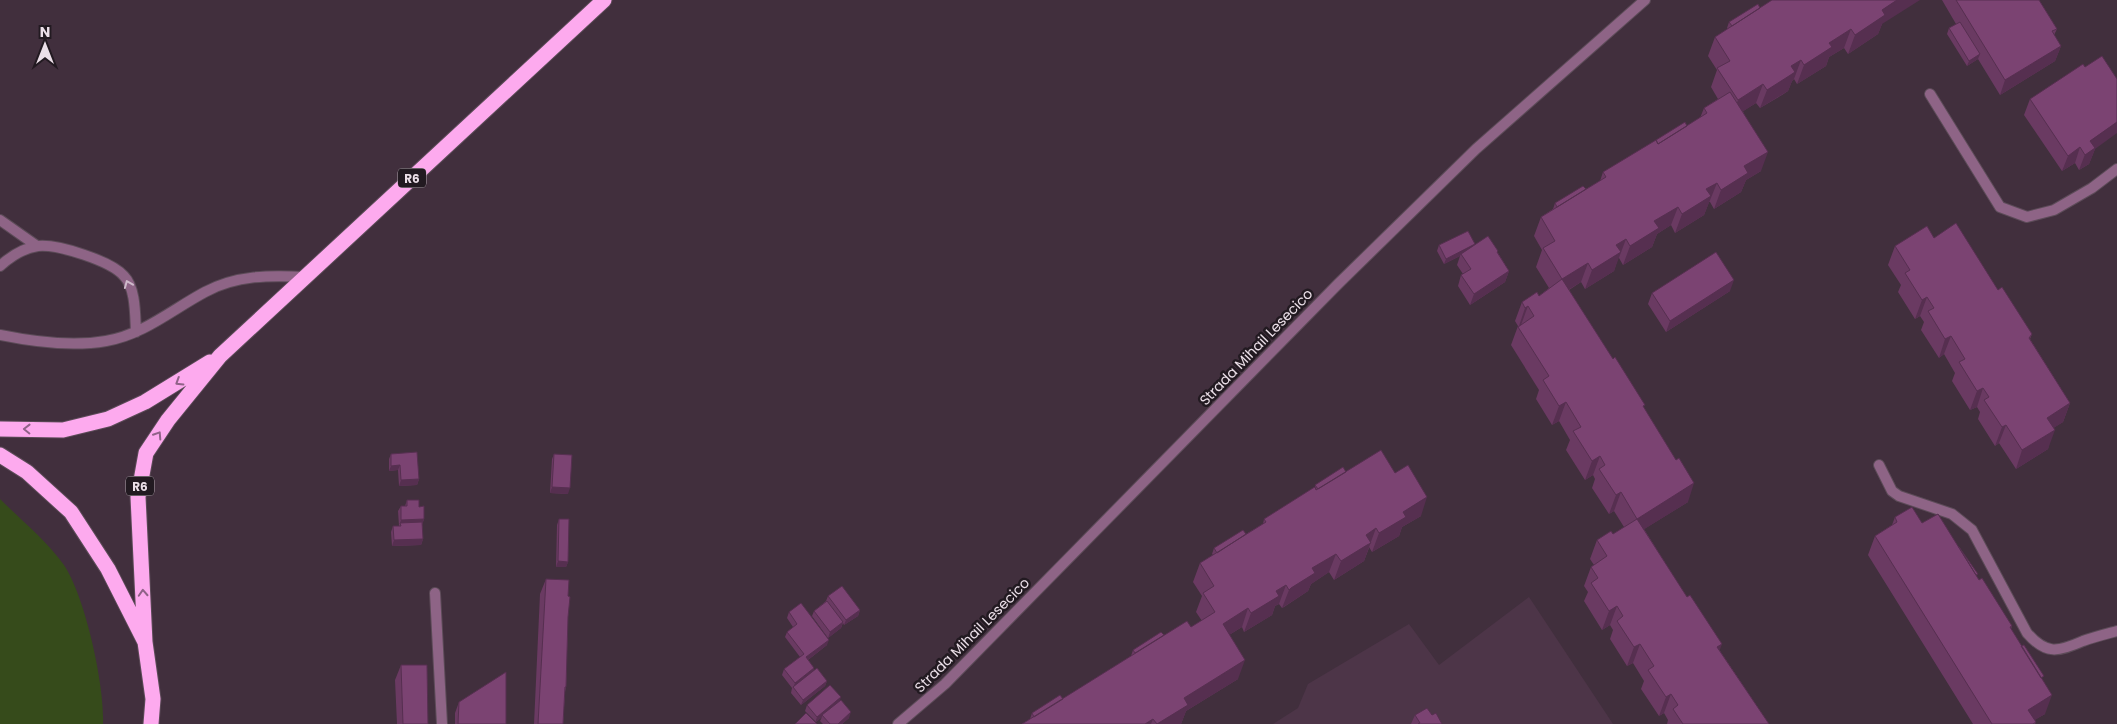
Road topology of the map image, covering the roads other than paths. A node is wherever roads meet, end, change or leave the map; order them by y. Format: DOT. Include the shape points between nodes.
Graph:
graph roads {
  1 [pos="604,0"];
  2 [pos="1645,0"];
  3 [pos="1930,94"];
  4 [pos="2117,169"];
  5 [pos="0,220"];
  6 [pos="37,246"];
  7 [pos="0,266"];
  8 [pos="305,277"];
  9 [pos="136,332"];
  10 [pos="0,335"];
  11 [pos="220,356"];
  12 [pos="0,429"];
  13 [pos="0,455"];
  14 [pos="1878,465"];
  15 [pos="435,592"];
  16 [pos="2117,631"];
  17 [pos="145,642"];
  18 [pos="151,724"];
  19 [pos="442,724"];
  20 [pos="898,724"];
  1 -- 8 [label="highway, R6"];
  2 -- 20 [label="street, Strada Mihail Lesecico" via="1476,150 1338,284 945,684"];
  3 -- 4 [label="street" via="2000,207 2027,217 2054,210"];
  5 -- 6 [label="street"];
  6 -- 7 [label="street" via="11,256"];
  9 -- 6 [label="street, one-way" via="134,300 126,276 105,262 70,251"];
  8 -- 9 [label="street" via="266,275 231,281 206,291"];
  8 -- 11 [label="highway, R6"];
  9 -- 10 [label="street" via="107,341 66,344"];
  11 -- 12 [label="highway, R6, one-way" via="145,402 108,419 63,430"];
  17 -- 11 [label="highway, R6, one-way" via="138,497 146,453 168,420"];
  13 -- 17 [label="highway" via="27,472 71,512 108,569"];
  14 -- 16 [label="street" via="1892,491 1899,496 1952,514 1972,530 2034,642 2050,650 2061,650"];
  15 -- 19 [label="street"];
  17 -- 18 [label="highway" via="153,699"];
}
